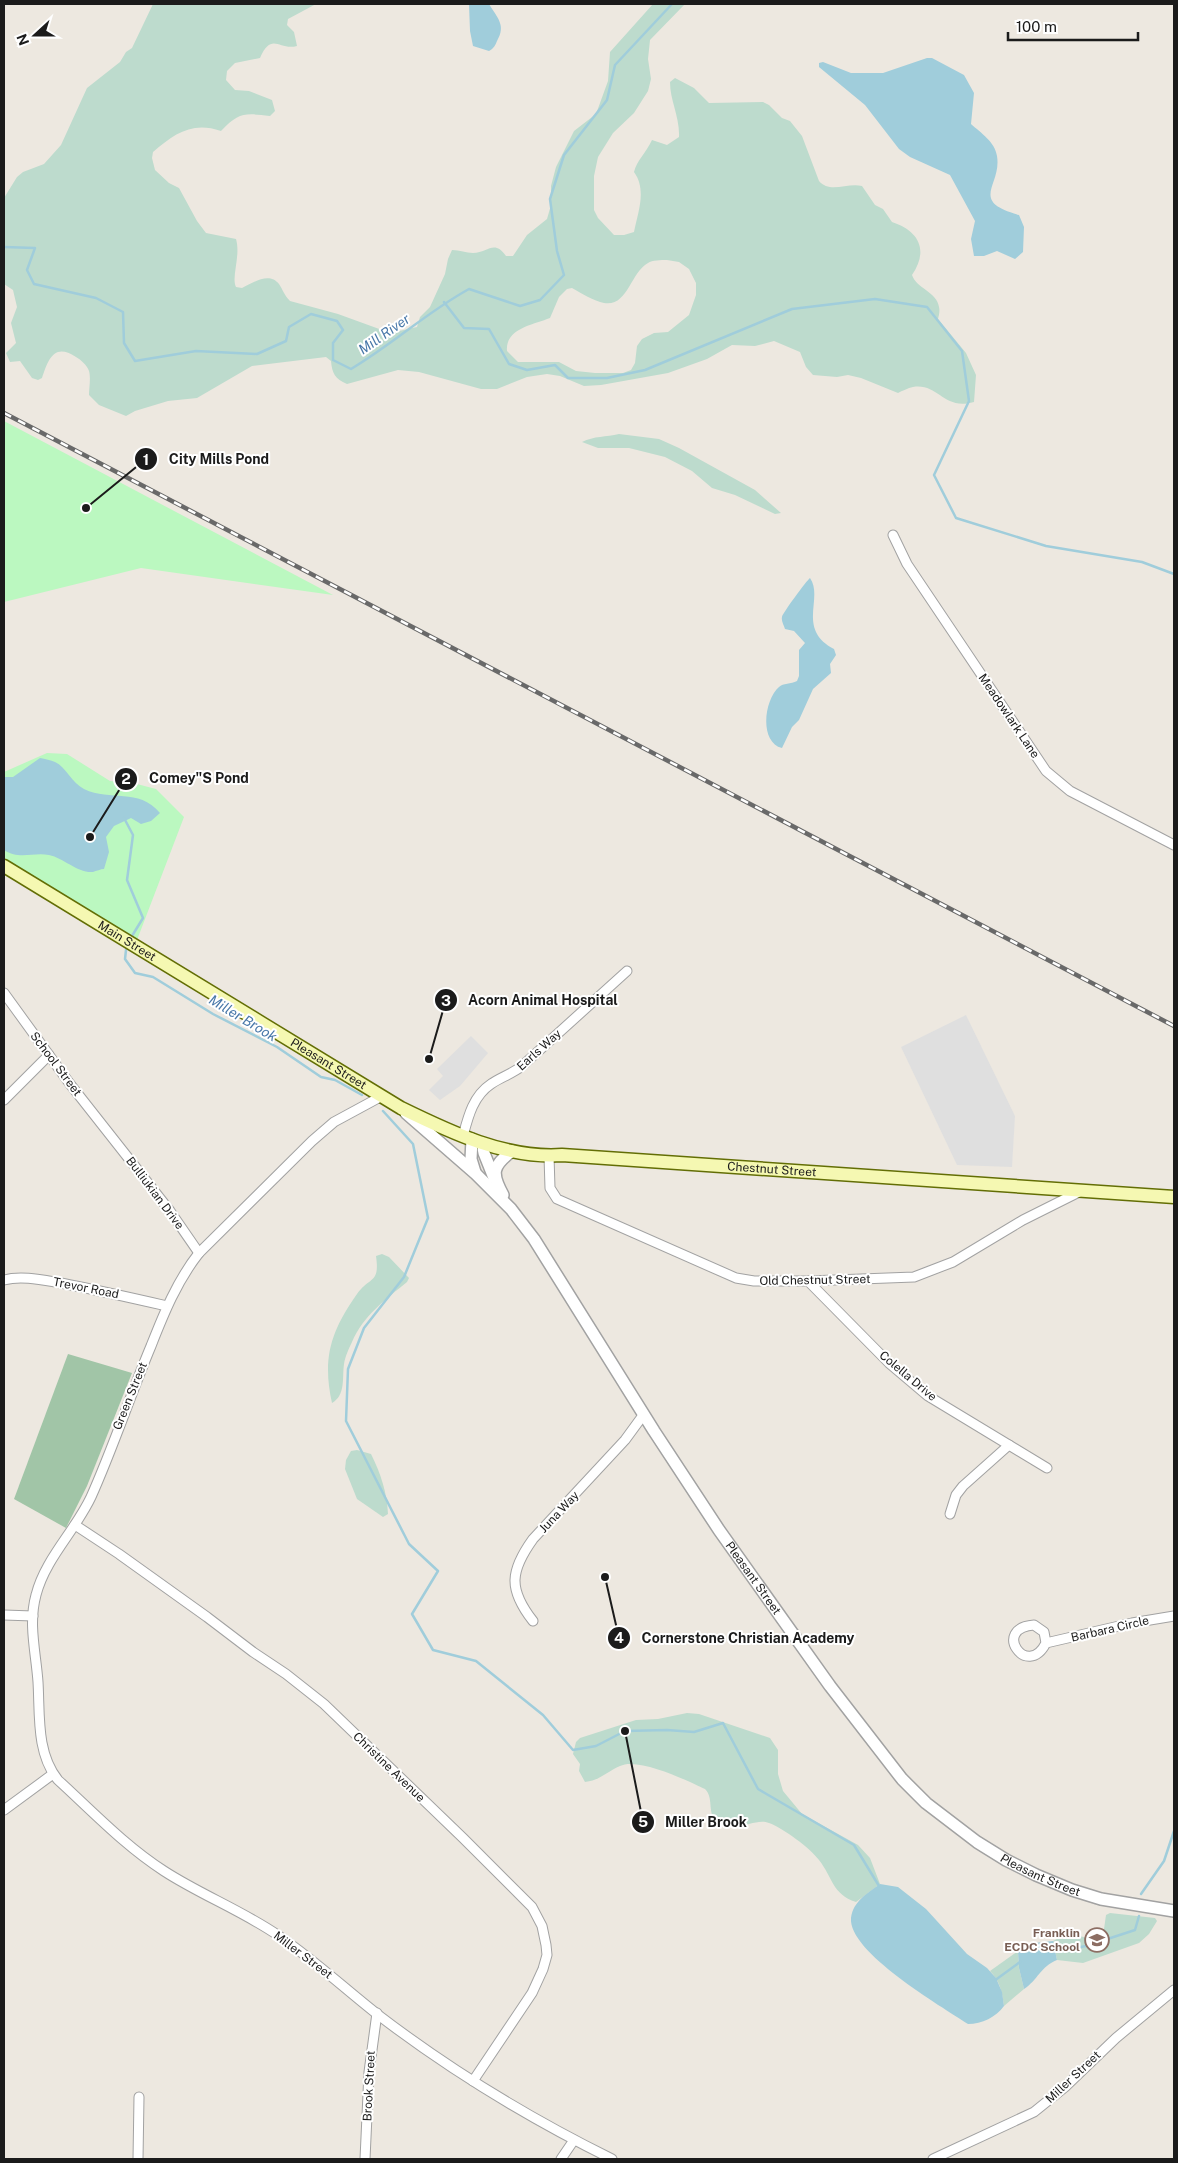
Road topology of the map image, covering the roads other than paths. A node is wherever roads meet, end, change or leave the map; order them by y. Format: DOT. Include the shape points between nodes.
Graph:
graph roads {
  1 [pos="893,534"];
  2 [pos="1174,845"];
  3 [pos="4,866"];
  4 [pos="627,971"];
  5 [pos="4,993"];
  6 [pos="249,1016"];
  7 [pos="49,1055"];
  8 [pos="382,1096"];
  9 [pos="4,1100"];
  10 [pos="401,1108"];
  11 [pos="110,1135"];
  12 [pos="473,1139"];
  13 [pos="512,1151"];
  14 [pos="549,1156"];
  15 [pos="476,1174"];
  16 [pos="496,1182"];
  17 [pos="1084,1190"];
  18 [pos="1174,1197"];
  19 [pos="512,1210"];
  20 [pos="199,1253"];
  21 [pos="4,1280"];
  22 [pos="808,1281"];
  23 [pos="167,1306"];
  24 [pos="644,1414"];
  25 [pos="1009,1445"];
  26 [pos="1047,1468"];
  27 [pos="950,1514"];
  28 [pos="75,1525"];
  29 [pos="4,1615"];
  30 [pos="33,1616"];
  31 [pos="1174,1616"];
  32 [pos="533,1620"];
  33 [pos="1046,1643"];
  34 [pos="53,1774"];
  35 [pos="4,1810"];
  36 [pos="1174,1911"];
  37 [pos="1174,1990"];
  38 [pos="376,2013"];
  39 [pos="473,2081"];
  40 [pos="140,2097"];
  41 [pos="574,2140"];
  42 [pos="138,2159"];
  43 [pos="365,2159"];
  44 [pos="561,2159"];
  45 [pos="612,2159"];
  46 [pos="933,2159"];
  1 -- 2 [label="street, Meadowlark Lane" via="908,564 1046,771 1070,791"];
  3 -- 6 [label="main road, Main Street"];
  4 -- 12 [label="street, Earls Way" via="522,1066 490,1084 476,1098 468,1117"];
  5 -- 7 [label="street, School Street"];
  6 -- 8 [label="main road, Pleasant Street"];
  7 -- 9 [label="street"];
  7 -- 11 [label="street, School Street"];
  8 -- 10 [label="main road, Chestnut Street"];
  8 -- 20 [label="street, Green Street" via="334,1122"];
  10 -- 12 [label="main road, Chestnut Street"];
  10 -- 15 [label="street, Pleasant Street"];
  11 -- 20 [label="street, Bulliukian Drive"];
  12 -- 13 [label="main road, Chestnut Street"];
  12 -- 15 [label="street" via="472,1159"];
  12 -- 16 [label="street, Pleasant Street"];
  13 -- 14 [label="main road, Chestnut Street"];
  13 -- 16 [label="street" via="497,1163"];
  14 -- 17 [label="main road, Chestnut Street"];
  14 -- 22 [label="street, Old Chestnut Street" via="550,1188 557,1199 736,1278"];
  15 -- 19 [label="street, Pleasant Street"];
  16 -- 19 [label="street, Pleasant Street"];
  17 -- 18 [label="main road, Chestnut Street"];
  17 -- 22 [label="street, Old Chestnut Street" via="1023,1220 932,1272 914,1277"];
  19 -- 24 [label="street, Pleasant Street" via="534,1239"];
  20 -- 23 [label="street, Green Street" via="185,1271"];
  21 -- 23 [label="street, Trevor Road" via="42,1280"];
  22 -- 25 [label="street, Colella Drive" via="889,1363 928,1396"];
  23 -- 28 [label="street, Green Street" via="91,1496"];
  24 -- 32 [label="street, Juna Way" via="625,1440 522,1555 514,1579 521,1606"];
  24 -- 36 [label="street, Pleasant Street" via="770,1604 902,1779 926,1803 977,1842 1036,1875 1101,1898"];
  25 -- 26 [label="street, Colella Drive"];
  25 -- 27 [label="street" via="963,1486 956,1495"];
  28 -- 30 [label="street, Green Street" via="44,1575 36,1595"];
  28 -- 39 [label="street, Christine Avenue" via="324,1704 532,1907 542,1926 546,1945 543,1969 532,1993"];
  29 -- 30 [label="street"];
  30 -- 34 [label="street, Green Street" via="40,1726 43,1749"];
  31 -- 33 [label="street, Barbara Circle"];
  34 -- 35 [label="street"];
  34 -- 38 [label="street, Miller Street" via="150,1862 273,1932"];
  37 -- 46 [label="street, Miller Street" via="1034,2112"];
  38 -- 39 [label="street, Miller Street"];
  38 -- 43 [label="street, Brook Street" via="369,2072"];
  39 -- 41 [label="street, Miller Street"];
  40 -- 42 [label="street"];
  41 -- 44 [label="street"];
  41 -- 45 [label="street, Miller Street"];
}
